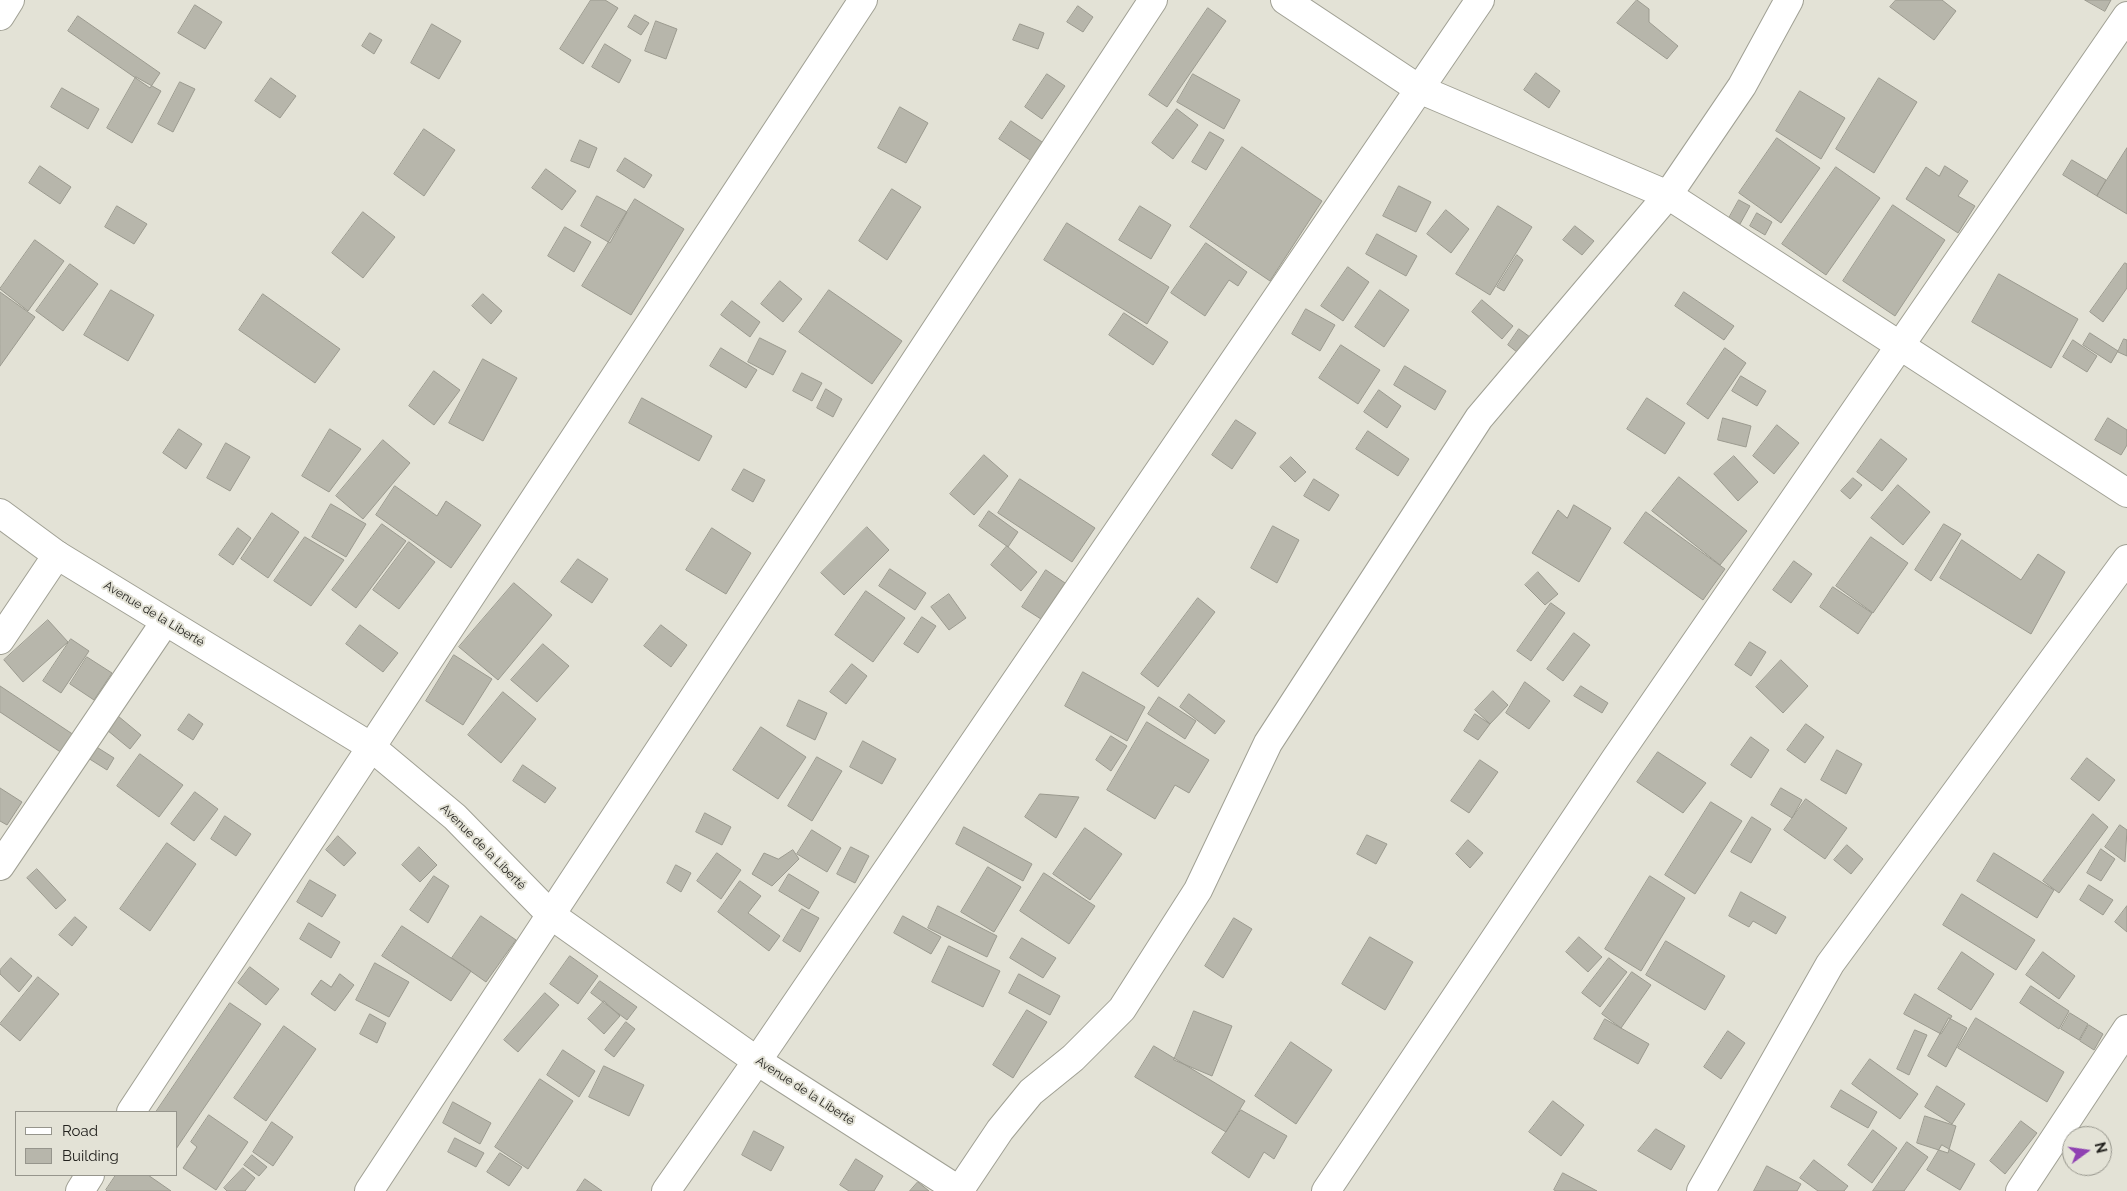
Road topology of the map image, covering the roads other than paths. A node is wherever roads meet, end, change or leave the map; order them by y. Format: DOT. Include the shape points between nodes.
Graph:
graph roads {
  1 [pos="10,0"];
  2 [pos="862,0"];
  3 [pos="1153,0"];
  4 [pos="1285,0"];
  5 [pos="1480,0"];
  6 [pos="1789,0"];
  7 [pos="0,16"];
  8 [pos="2127,16"];
  9 [pos="1419,89"];
  10 [pos="1668,195"];
  11 [pos="1902,345"];
  12 [pos="2127,493"];
  13 [pos="0,513"];
  14 [pos="56,555"];
  15 [pos="2127,559"];
  16 [pos="165,622"];
  17 [pos="0,640"];
  18 [pos="370,746"];
  19 [pos="0,866"];
  20 [pos="551,915"];
  21 [pos="2127,1029"];
  22 [pos="757,1061"];
  23 [pos="132,1111"];
  24 [pos="89,1176"];
  25 [pos="80,1191"];
  26 [pos="369,1191"];
  27 [pos="666,1191"];
  28 [pos="959,1191"];
  29 [pos="1326,1191"];
  30 [pos="1701,1191"];
  31 [pos="2020,1191"];
  1 -- 7 [label="street"];
  2 -- 18 [label="street"];
  3 -- 20 [label="street"];
  4 -- 9 [label="street"];
  5 -- 9 [label="street"];
  6 -- 10 [label="street" via="1742,86"];
  8 -- 11 [label="street"];
  9 -- 10 [label="street"];
  9 -- 22 [label="street"];
  10 -- 11 [label="street"];
  10 -- 28 [label="street" via="1479,418 1268,743 1198,890 1122,1009 1073,1058 1031,1092 1000,1130"];
  11 -- 12 [label="street"];
  11 -- 29 [label="street" via="1622,750"];
  13 -- 14 [label="street, Avenue de la Liberté"];
  14 -- 16 [label="street, Avenue de la Liberté"];
  14 -- 17 [label="street"];
  15 -- 30 [label="street" via="1830,964"];
  16 -- 18 [label="street, Avenue de la Liberté"];
  16 -- 19 [label="street"];
  18 -- 20 [label="street, Avenue de la Liberté" via="455,817"];
  18 -- 23 [label="street"];
  20 -- 22 [label="street, Avenue de la Liberté"];
  20 -- 26 [label="street"];
  21 -- 31 [label="street"];
  22 -- 27 [label="street"];
  22 -- 28 [label="street, Avenue de la Liberté"];
  24 -- 25 [label="street"];
}
